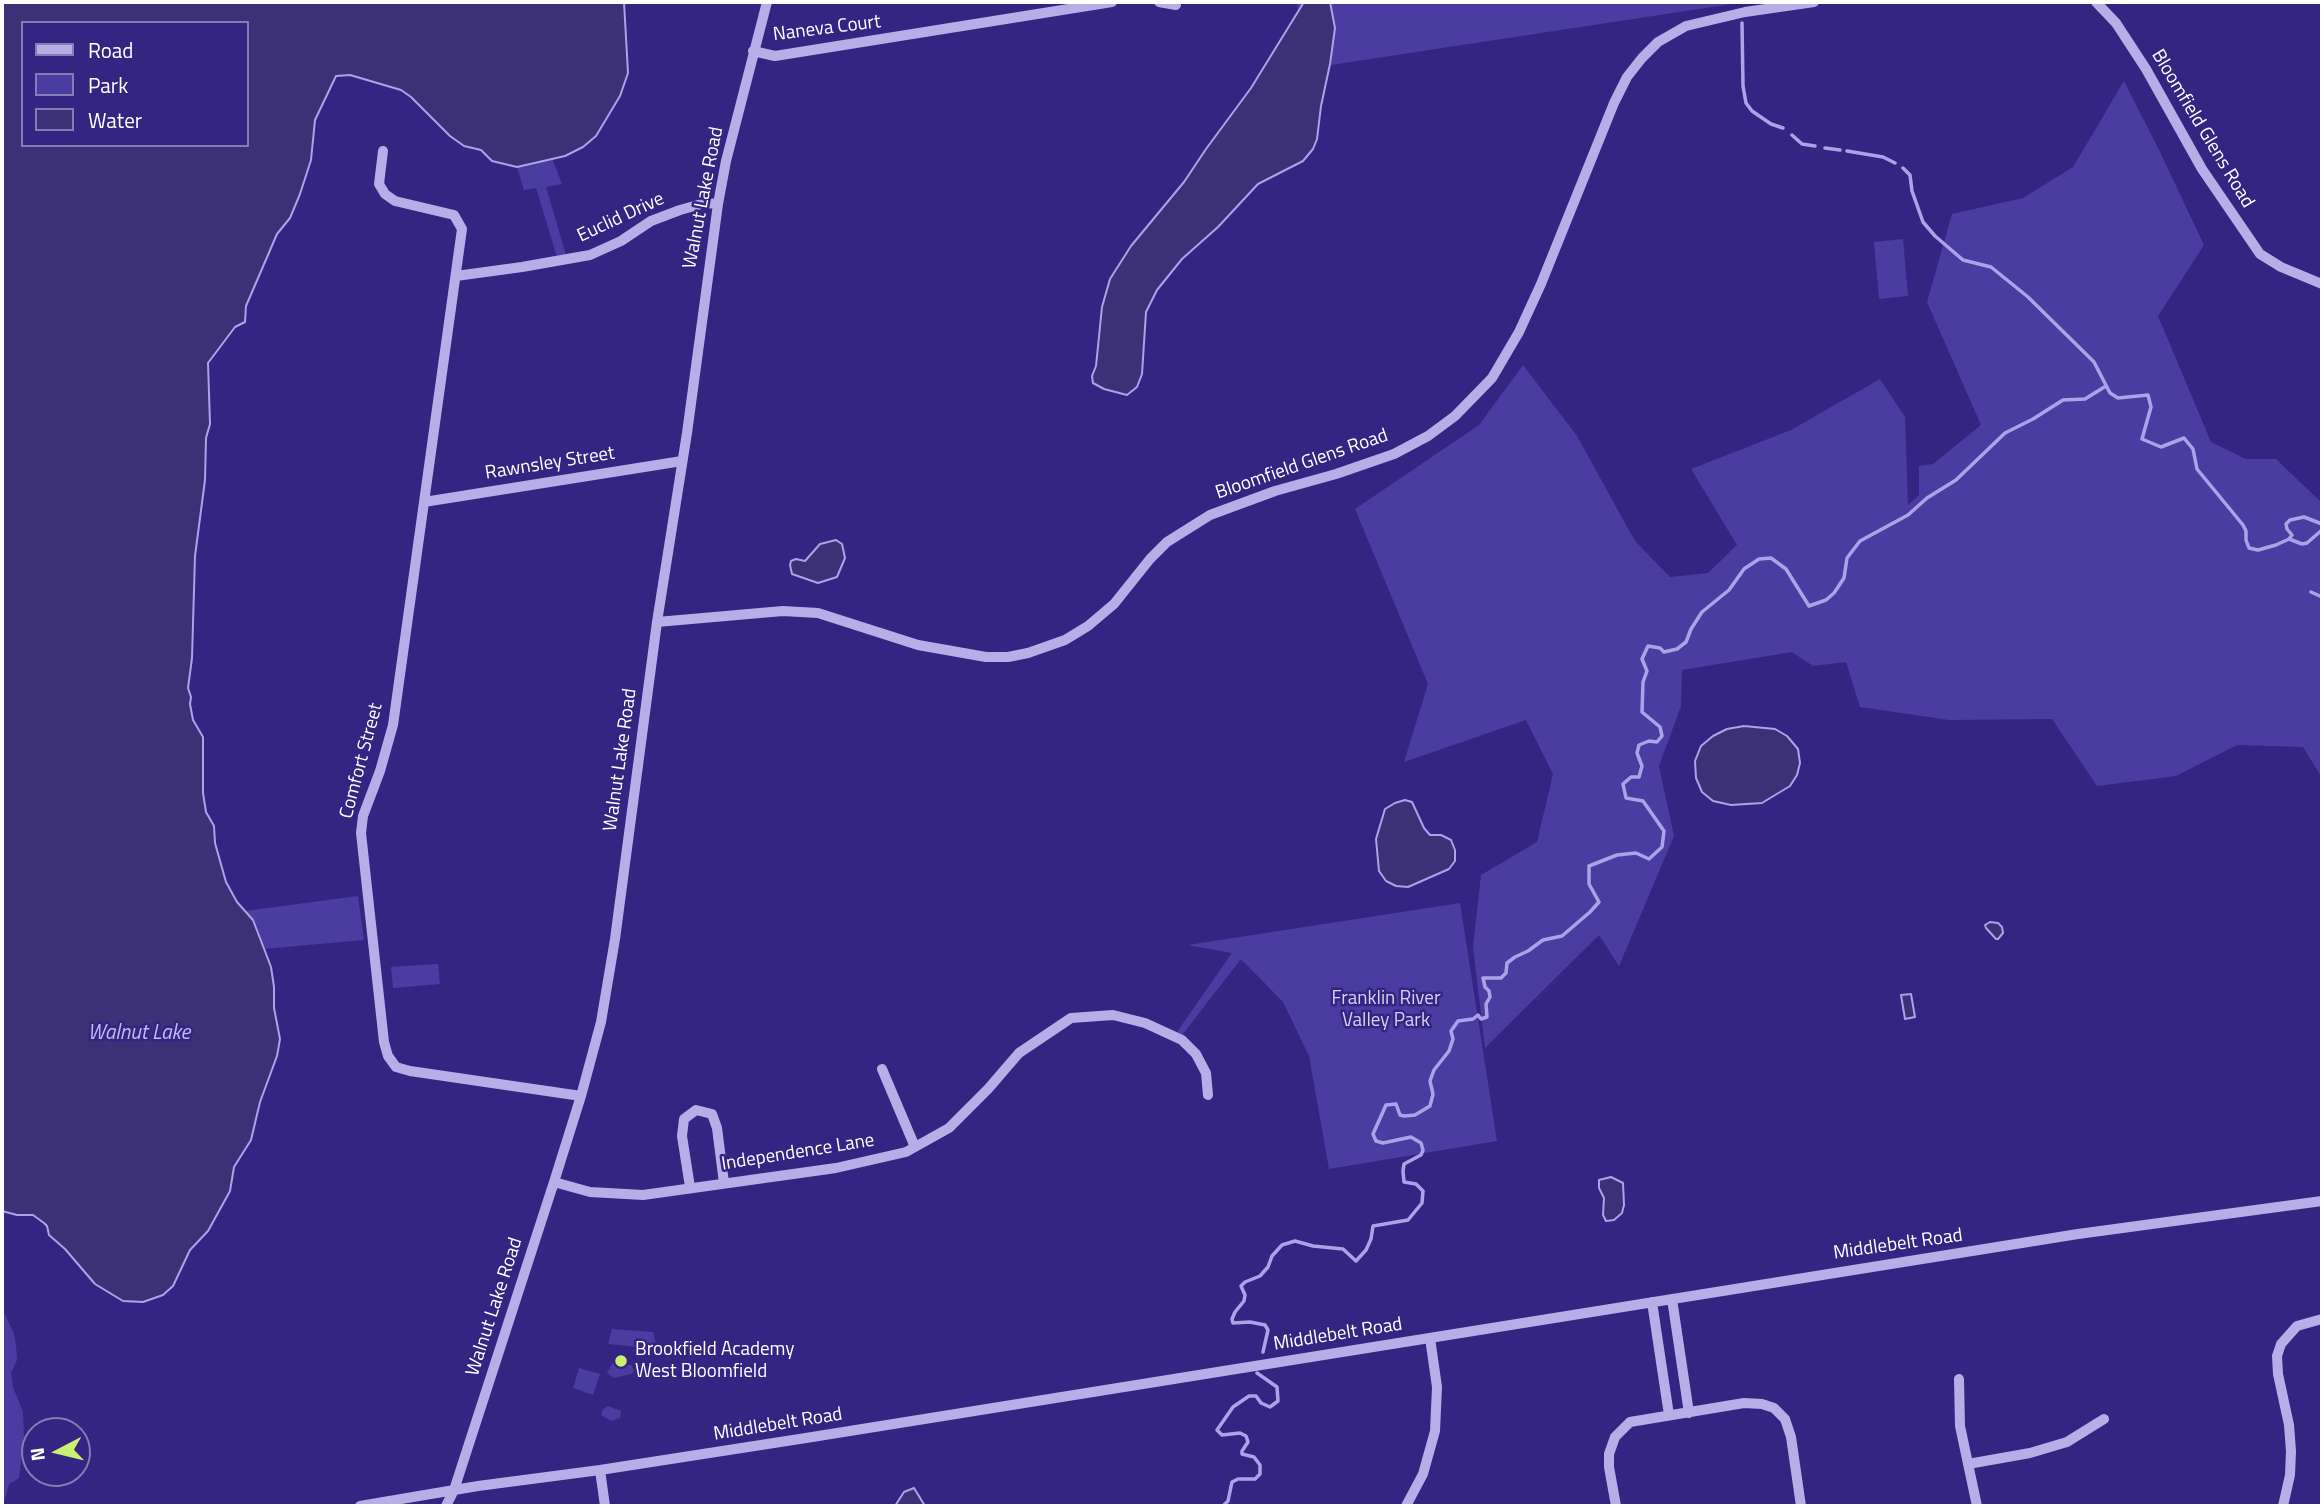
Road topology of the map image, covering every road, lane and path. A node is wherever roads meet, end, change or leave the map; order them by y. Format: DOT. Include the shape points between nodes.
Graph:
graph roads {
  1 [pos="767,2"];
  2 [pos="1112,2"];
  3 [pos="1160,2"];
  4 [pos="1814,2"];
  5 [pos="2096,2"];
  6 [pos="1177,5"];
  7 [pos="754,51"];
  8 [pos="383,151"];
  9 [pos="718,204"];
  10 [pos="456,276"];
  11 [pos="2322,284"];
  12 [pos="682,461"];
  13 [pos="424,502"];
  14 [pos="657,622"];
  15 [pos="882,1069"];
  16 [pos="1208,1095"];
  17 [pos="581,1097"];
  18 [pos="915,1147"];
  19 [pos="554,1182"];
  20 [pos="724,1183"];
  21 [pos="690,1187"];
  22 [pos="2322,1201"];
  23 [pos="1672,1299"];
  24 [pos="1653,1302"];
  25 [pos="2322,1318"];
  26 [pos="1430,1338"];
  27 [pos="1959,1379"];
  28 [pos="1679,1414"];
  29 [pos="2104,1419"];
  30 [pos="1968,1464"];
  31 [pos="600,1471"];
  32 [pos="454,1490"];
  33 [pos="360,1506"];
  34 [pos="446,1506"];
  35 [pos="605,1506"];
  36 [pos="1406,1506"];
  37 [pos="1616,1506"];
  38 [pos="1801,1506"];
  39 [pos="1976,1506"];
  40 [pos="2283,1506"];
  1 -- 7 [label="street, Walnut Lake Road"];
  2 -- 7 [label="street, Naneva Court" via="775,56"];
  3 -- 6 [label="street"];
  4 -- 14 [label="street, Bloomfield Glens Road" via="1686,26 1658,42 1642,58 1614,103 1519,332 1492,378 1455,416 1394,454 1210,515 1167,542 1114,604 1065,640 1028,653 986,657 918,645 817,613 783,611"];
  5 -- 11 [label="street, Bloomfield Glens Road" via="2146,69 2202,169 2260,254"];
  7 -- 9 [label="street, Walnut Lake Road"];
  8 -- 10 [label="street, Comfort Street" via="379,184 384,194 395,201 454,215 460,221"];
  9 -- 10 [label="street, Euclid Drive" via="705,203 651,221 590,255"];
  9 -- 12 [label="street, Walnut Lake Road"];
  10 -- 13 [label="street, Comfort Street"];
  12 -- 13 [label="street, Rawnsley Street"];
  12 -- 14 [label="street, Walnut Lake Road"];
  13 -- 17 [label="street, Comfort Street" via="393,725 361,834 383,1042 396,1067 410,1071"];
  14 -- 17 [label="street, Walnut Lake Road" via="615,939 601,1022"];
  15 -- 18 [label="street"];
  16 -- 18 [label="street, Independence Lane" via="1206,1073 1182,1040 1113,1014 1071,1018 1019,1052 949,1128"];
  17 -- 19 [label="street, Walnut Lake Road"];
  18 -- 20 [label="street, Independence Lane" via="836,1168"];
  19 -- 21 [label="street, Independence Lane" via="590,1192 643,1195"];
  19 -- 32 [label="street, Walnut Lake Road"];
  20 -- 21 [label="street, Independence Lane"];
  20 -- 21 [label="street" via="717,1128 712,1115 696,1110 684,1119 682,1136"];
  22 -- 23 [label="street, Middlebelt Road" via="2078,1234"];
  23 -- 24 [label="street, Middlebelt Road"];
  23 -- 28 [label="street"];
  24 -- 26 [label="street, Middlebelt Road"];
  24 -- 28 [label="street"];
  25 -- 40 [label="street" via="2297,1326 2277,1356 2291,1451"];
  26 -- 31 [label="street, Middlebelt Road"];
  26 -- 36 [label="street" via="1437,1387 1434,1431 1423,1474"];
  27 -- 30 [label="street" via="1960,1426"];
  28 -- 37 [label="street" via="1630,1422 1615,1437 1609,1467"];
  28 -- 38 [label="street" via="1744,1403 1774,1408 1785,1419 1791,1437"];
  29 -- 30 [label="street" via="2067,1442"];
  30 -- 39 [label="street"];
  31 -- 32 [label="street, Middlebelt Road"];
  31 -- 35 [label="street"];
  32 -- 33 [label="street, Middlebelt Road"];
  32 -- 34 [label="street, Walnut Lake Road"];
}
